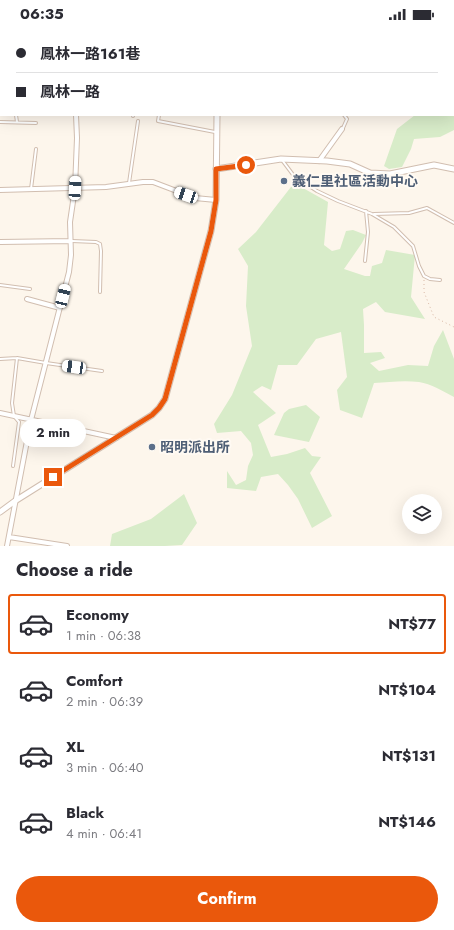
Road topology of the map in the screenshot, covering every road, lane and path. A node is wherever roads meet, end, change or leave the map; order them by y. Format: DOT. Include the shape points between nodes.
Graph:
graph roads {
  1 [pos="16,116"];
  2 [pos="76,116"];
  3 [pos="159,116"];
  4 [pos="217,116"];
  5 [pos="345,116"];
  6 [pos="138,121"];
  7 [pos="0,122"];
  8 [pos="17,122"];
  9 [pos="36,123"];
  10 [pos="342,130"];
  11 [pos="216,132"];
  12 [pos="36,149"];
  13 [pos="281,159"];
  14 [pos="319,161"];
  15 [pos="216,169"];
  16 [pos="454,169"];
  17 [pos="129,184"];
  18 [pos="75,188"];
  19 [pos="31,189"];
  20 [pos="0,190"];
  21 [pos="216,200"];
  22 [pos="366,211"];
  23 [pos="372,214"];
  24 [pos="454,223"];
  25 [pos="71,241"];
  26 [pos="0,242"];
  27 [pos="365,261"];
  28 [pos="424,276"];
  29 [pos="440,280"];
  30 [pos="0,285"];
  31 [pos="30,289"];
  32 [pos="100,292"];
  33 [pos="28,299"];
  34 [pos="60,308"];
  35 [pos="454,327"];
  36 [pos="17,358"];
  37 [pos="0,359"];
  38 [pos="46,364"];
  39 [pos="102,371"];
  40 [pos="0,413"];
  41 [pos="14,416"];
  42 [pos="31,420"];
  43 [pos="116,438"];
  44 [pos="13,466"];
  45 [pos="15,501"];
  46 [pos="0,512"];
  47 [pos="9,537"];
  48 [pos="7,546"];
  49 [pos="67,546"];
  1 -- 8 [label="lane"];
  2 -- 18 [label="street"];
  3 -- 11 [label="lane" via="158,121"];
  4 -- 11 [label="street"];
  5 -- 10 [label="lane" via="347,119"];
  6 -- 17 [label="lane"];
  7 -- 8 [label="lane"];
  8 -- 9 [label="lane"];
  10 -- 14 [label="street"];
  11 -- 15 [label="street"];
  12 -- 19 [label="lane"];
  13 -- 14 [label="street"];
  13 -- 15 [label="street"];
  13 -- 22 [label="lane" via="294,176 317,191"];
  14 -- 16 [label="street" via="350,164 370,174 390,174 434,165"];
  15 -- 21 [label="street"];
  17 -- 18 [label="street"];
  17 -- 21 [label="street" via="153,182 195,198"];
  18 -- 19 [label="street"];
  18 -- 25 [label="street" via="70,222"];
  19 -- 20 [label="street"];
  21 -- 43 [label="street" via="211,231 165,399 152,415"];
  22 -- 23 [label="lane"];
  22 -- 27 [label="lane" via="368,232"];
  23 -- 24 [label="lane" via="409,213 427,208"];
  23 -- 28 [label="lane" via="394,227 413,246"];
  25 -- 26 [label="street"];
  25 -- 32 [label="lane" via="100,244"];
  25 -- 34 [label="street" via="69,272"];
  28 -- 29 [label="lane"];
  28 -- 35 [label="path" via="424,292 434,317"];
  30 -- 31 [label="lane"];
  33 -- 34 [label="street"];
  34 -- 38 [label="street"];
  36 -- 37 [label="lane"];
  36 -- 38 [label="lane"];
  36 -- 41 [label="lane" via="12,403"];
  38 -- 39 [label="lane"];
  38 -- 42 [label="street"];
  40 -- 41 [label="street"];
  41 -- 42 [label="street"];
  41 -- 44 [label="lane" via="19,422"];
  42 -- 43 [label="street"];
  42 -- 45 [label="street"];
  43 -- 45 [label="street"];
  45 -- 46 [label="street"];
  45 -- 47 [label="street"];
  47 -- 48 [label="street"];
  47 -- 49 [label="street"];
}
